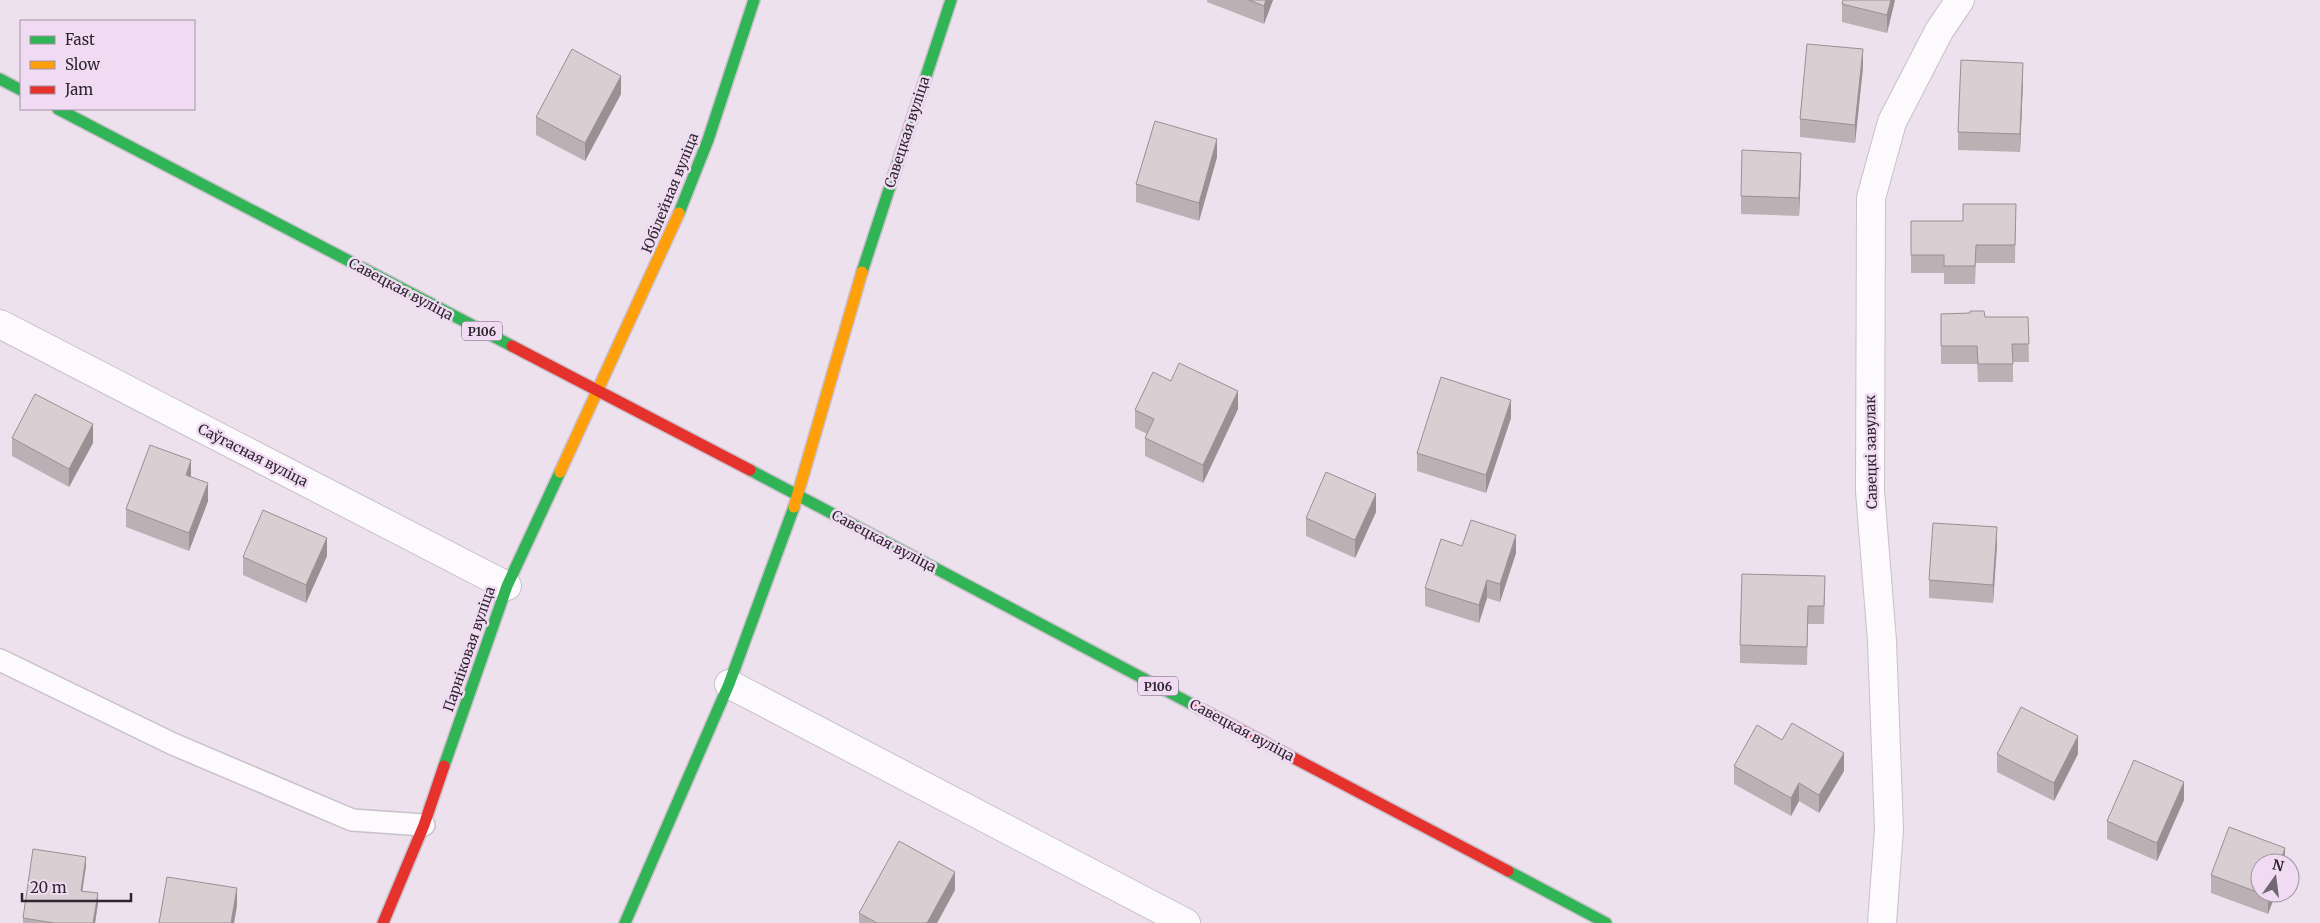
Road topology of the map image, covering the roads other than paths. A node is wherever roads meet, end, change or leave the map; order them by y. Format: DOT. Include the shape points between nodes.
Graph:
graph roads {
  1 [pos="754,0"];
  2 [pos="951,0"];
  3 [pos="1960,0"];
  4 [pos="0,79"];
  5 [pos="20,89"];
  6 [pos="60,110"];
  7 [pos="0,324"];
  8 [pos="599,392"];
  9 [pos="798,495"];
  10 [pos="507,586"];
  11 [pos="0,660"];
  12 [pos="729,684"];
  13 [pos="424,825"];
  14 [pos="383,923"];
  15 [pos="625,923"];
  16 [pos="1186,923"];
  17 [pos="1606,923"];
  18 [pos="1882,923"];
  1 -- 8 [label="street, Юбілейная вуліца" via="695,173"];
  2 -- 9 [label="street, Савецкая вуліца" via="863,267"];
  3 -- 18 [label="street, Савецкі завулак" via="1939,31 1892,122 1871,198 1870,491 1882,641 1889,829"];
  4 -- 5 [label="street"];
  6 -- 8 [label="street, Савецкая вуліца / Р106"];
  7 -- 10 [label="street, Саўгасная вуліца"];
  8 -- 9 [label="street, Савецкая вуліца / Р106"];
  8 -- 10 [label="street, Парніковая вуліца"];
  9 -- 12 [label="street"];
  9 -- 17 [label="street, Савецкая вуліца / Р106"];
  10 -- 13 [label="street, Парніковая вуліца"];
  11 -- 13 [label="lane" via="173,744 352,820"];
  12 -- 15 [label="street"];
  12 -- 16 [label="street"];
  13 -- 14 [label="street, Парніковая вуліца"];
}
